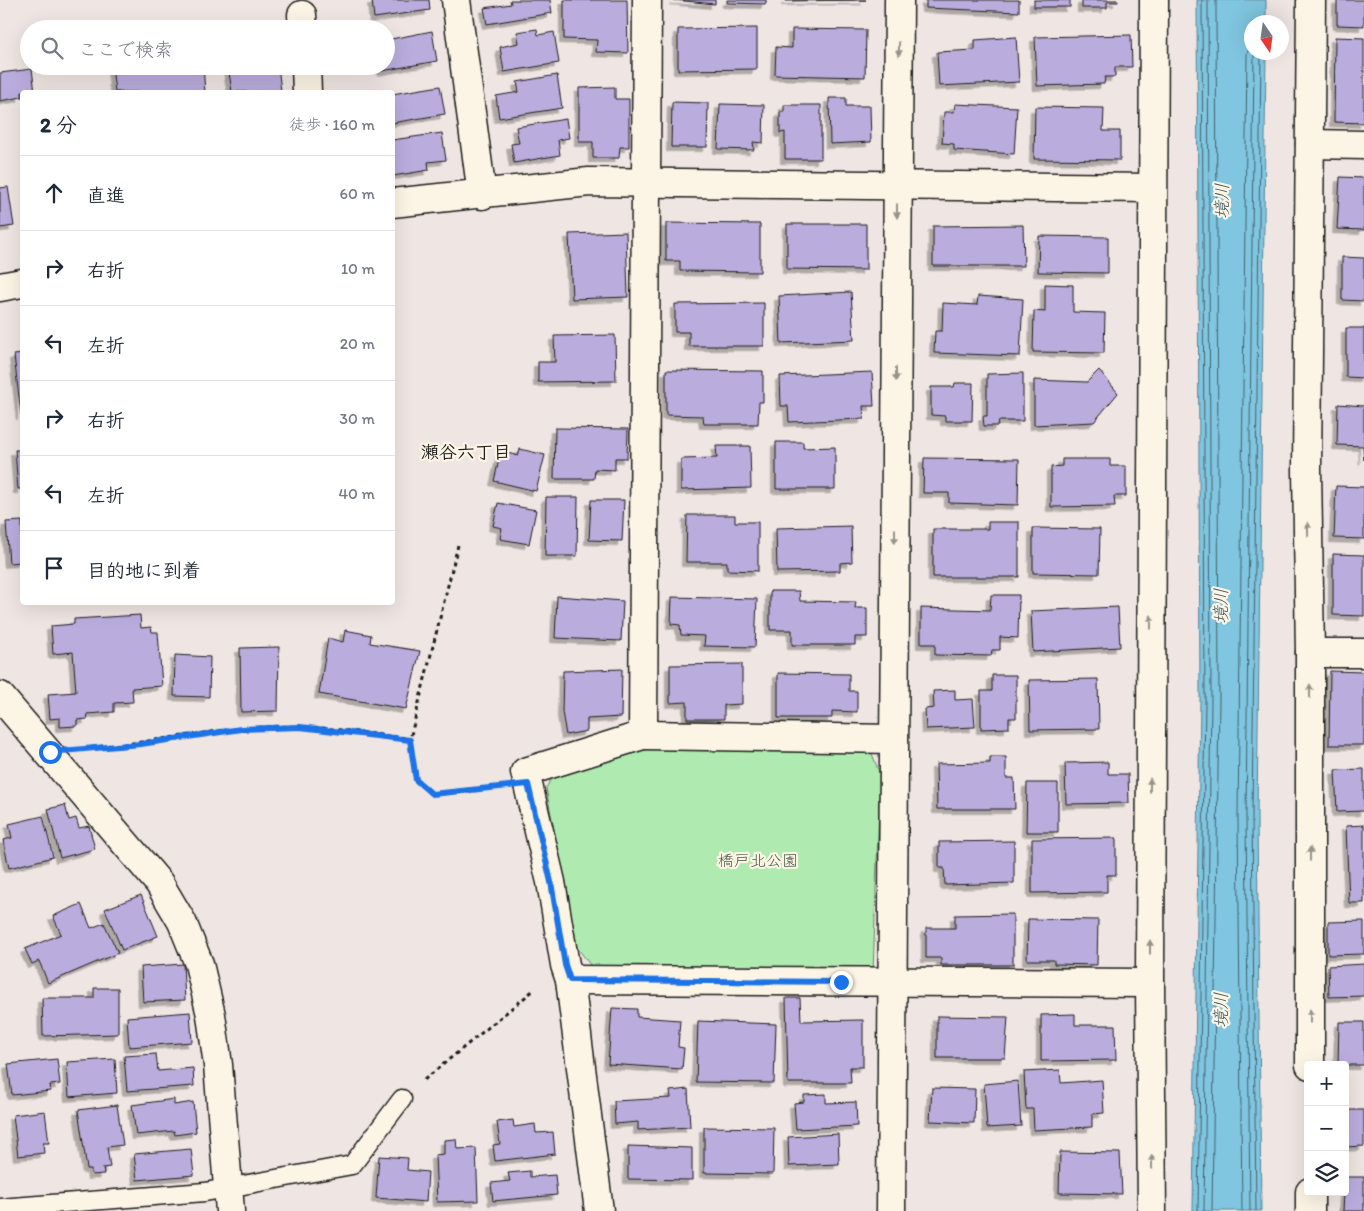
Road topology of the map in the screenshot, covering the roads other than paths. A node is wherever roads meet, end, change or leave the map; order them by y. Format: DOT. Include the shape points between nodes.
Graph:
graph roads {
  1 [pos="456,0"];
  2 [pos="647,0"];
  3 [pos="899,0"];
  4 [pos="1154,0"];
  5 [pos="1311,0"];
  6 [pos="306,75"];
  7 [pos="307,90"];
  8 [pos="1310,144"];
  9 [pos="1364,145"];
  10 [pos="646,182"];
  11 [pos="897,184"];
  12 [pos="1152,188"];
  13 [pos="482,195"];
  14 [pos="395,203"];
  15 [pos="20,283"];
  16 [pos="0,287"];
  17 [pos="1310,653"];
  18 [pos="1364,653"];
  19 [pos="1,699"];
  20 [pos="643,735"];
  21 [pos="893,739"];
  22 [pos="567,973"];
  23 [pos="892,982"];
  24 [pos="1150,983"];
  25 [pos="1310,1061"];
  26 [pos="402,1099"];
  27 [pos="1310,1196"];
  28 [pos="228,1199"];
  29 [pos="0,1208"];
  30 [pos="599,1211"];
  31 [pos="891,1211"];
  32 [pos="1152,1211"];
  33 [pos="1310,1211"];
  1 -- 13 [label="street"];
  2 -- 10 [label="street"];
  3 -- 11 [label="street, one-way"];
  4 -- 12 [label="street"];
  5 -- 8 [label="street"];
  6 -- 7 [label="street"];
  8 -- 9 [label="street"];
  17 -- 8 [label="street, one-way" via="1307,470"];
  10 -- 11 [label="street"];
  10 -- 13 [label="street" via="589,182"];
  10 -- 20 [label="street"];
  11 -- 12 [label="street"];
  11 -- 21 [label="street, one-way"];
  24 -- 12 [label="street, one-way"];
  13 -- 14 [label="street"];
  15 -- 16 [label="street"];
  17 -- 18 [label="street"];
  25 -- 17 [label="street, one-way"];
  19 -- 28 [label="street" via="50,752 159,883 182,922 199,964 211,1014"];
  20 -- 21 [label="street"];
  20 -- 22 [label="street" via="525,772 551,882"];
  21 -- 23 [label="street"];
  22 -- 23 [label="street"];
  22 -- 30 [label="street"];
  23 -- 24 [label="street"];
  23 -- 31 [label="street"];
  32 -- 24 [label="street, one-way"];
  26 -- 28 [label="lane" via="352,1165"];
  27 -- 33 [label="street"];
  28 -- 29 [label="lane" via="205,1192"];
}
